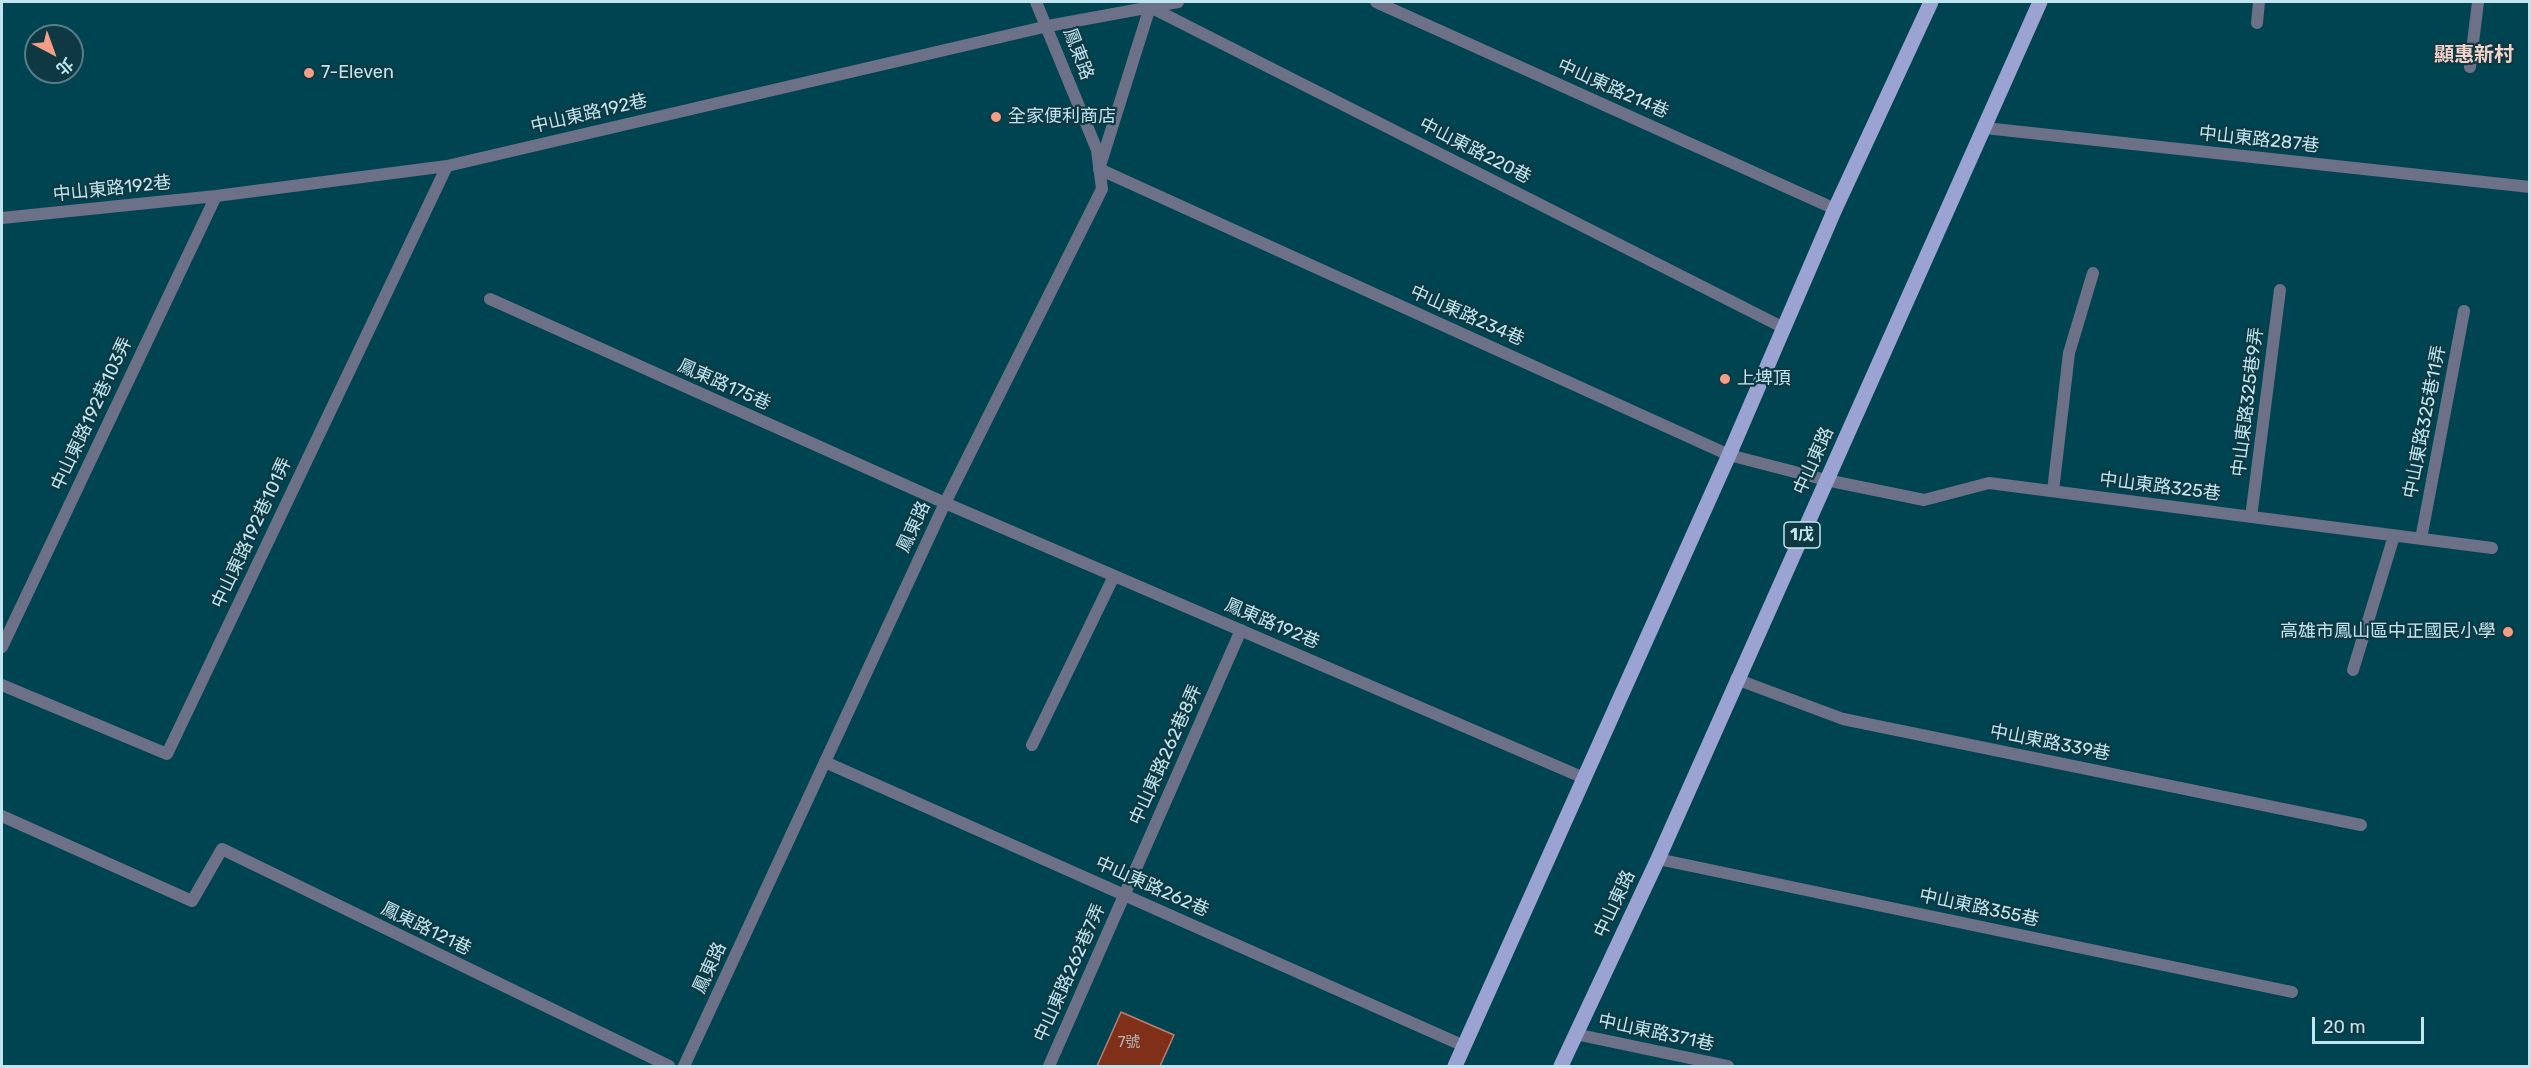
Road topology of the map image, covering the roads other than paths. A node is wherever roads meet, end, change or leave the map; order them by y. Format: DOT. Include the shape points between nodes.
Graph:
graph roads {
  1 [pos="1036,2"];
  2 [pos="1178,2"];
  3 [pos="1376,2"];
  4 [pos="1931,2"];
  5 [pos="2040,2"];
  6 [pos="2259,2"];
  7 [pos="2478,2"];
  8 [pos="1150,7"];
  9 [pos="2258,23"];
  10 [pos="1048,26"];
  11 [pos="2470,67"];
  12 [pos="1985,128"];
  13 [pos="447,166"];
  14 [pos="1099,169"];
  15 [pos="2529,187"];
  16 [pos="216,196"];
  17 [pos="1835,208"];
  18 [pos="2,219"];
  19 [pos="2093,273"];
  20 [pos="2280,290"];
  21 [pos="489,299"];
  22 [pos="2464,311"];
  23 [pos="1784,328"];
  24 [pos="1729,455"];
  25 [pos="1826,480"];
  26 [pos="2053,491"];
  27 [pos="945,503"];
  28 [pos="2251,518"];
  29 [pos="2394,536"];
  30 [pos="2421,539"];
  31 [pos="2492,548"];
  32 [pos="1114,576"];
  33 [pos="1241,630"];
  34 [pos="2,647"];
  35 [pos="2353,670"];
  36 [pos="1737,679"];
  37 [pos="2,684"];
  38 [pos="1032,745"];
  39 [pos="825,762"];
  40 [pos="1584,778"];
  41 [pos="2,816"];
  42 [pos="2361,825"];
  43 [pos="1658,859"];
  44 [pos="1124,894"];
  45 [pos="2292,992"];
  46 [pos="1575,1034"];
  47 [pos="1464,1046"];
  48 [pos="669,1066"];
  49 [pos="684,1066"];
  50 [pos="1049,1066"];
  51 [pos="1455,1066"];
  52 [pos="1561,1066"];
  53 [pos="1728,1066"];
  1 -- 10 [label="street, 鳳東路"];
  2 -- 8 [label="street, 中山東路192巷"];
  3 -- 17 [label="street, 中山東路214巷"];
  4 -- 17 [label="main road"];
  5 -- 12 [label="main road, 中山東路 / 1戊"];
  6 -- 9 [label="street"];
  7 -- 11 [label="street"];
  8 -- 10 [label="street, 中山東路192巷"];
  8 -- 14 [label="street"];
  8 -- 23 [label="street, 中山東路220巷"];
  10 -- 13 [label="street, 中山東路192巷"];
  10 -- 14 [label="street, 鳳東路" via="1097,150"];
  12 -- 15 [label="street, 中山東路287巷"];
  12 -- 25 [label="main road, 中山東路 / 1戊"];
  13 -- 16 [label="street, 中山東路192巷"];
  13 -- 37 [label="street, 中山東路192巷101弄" via="166,754"];
  14 -- 24 [label="street, 中山東路234巷"];
  14 -- 27 [label="street, 鳳東路" via="1102,189"];
  16 -- 18 [label="street, 中山東路192巷"];
  16 -- 34 [label="street, 中山東路192巷103弄"];
  17 -- 23 [label="main road"];
  19 -- 26 [label="street" via="2069,352"];
  20 -- 28 [label="street, 中山東路325巷9弄"];
  21 -- 27 [label="street, 鳳東路175巷"];
  22 -- 30 [label="street, 中山東路325巷11弄"];
  23 -- 24 [label="main road"];
  24 -- 25 [label="street, 中山東路234巷"];
  24 -- 40 [label="main road"];
  25 -- 26 [label="street, 中山東路325巷" via="1924,500 1989,483"];
  25 -- 36 [label="main road, 中山東路 / 1戊"];
  26 -- 28 [label="street, 中山東路325巷"];
  27 -- 32 [label="street, 鳳東路192巷"];
  27 -- 39 [label="street, 鳳東路"];
  28 -- 29 [label="street, 中山東路325巷"];
  29 -- 30 [label="street, 中山東路325巷"];
  29 -- 35 [label="street"];
  30 -- 31 [label="street, 中山東路325巷"];
  32 -- 33 [label="street, 鳳東路192巷"];
  32 -- 38 [label="street"];
  33 -- 40 [label="street, 鳳東路192巷"];
  33 -- 44 [label="street, 中山東路262巷8弄"];
  36 -- 42 [label="street, 中山東路339巷" via="1843,719"];
  36 -- 43 [label="main road, 中山東路 / 1戊"];
  39 -- 44 [label="street, 中山東路262巷"];
  39 -- 49 [label="street, 鳳東路"];
  40 -- 47 [label="main road"];
  41 -- 48 [label="street, 鳳東路121巷" via="192,901 222,849"];
  43 -- 45 [label="street, 中山東路355巷"];
  43 -- 46 [label="main road, 中山東路 / 1戊"];
  44 -- 47 [label="street, 中山東路262巷"];
  44 -- 50 [label="street, 中山東路262巷7弄"];
  46 -- 52 [label="main road, 中山東路 / 1戊"];
  46 -- 53 [label="street, 中山東路371巷"];
  47 -- 51 [label="main road"];
}
